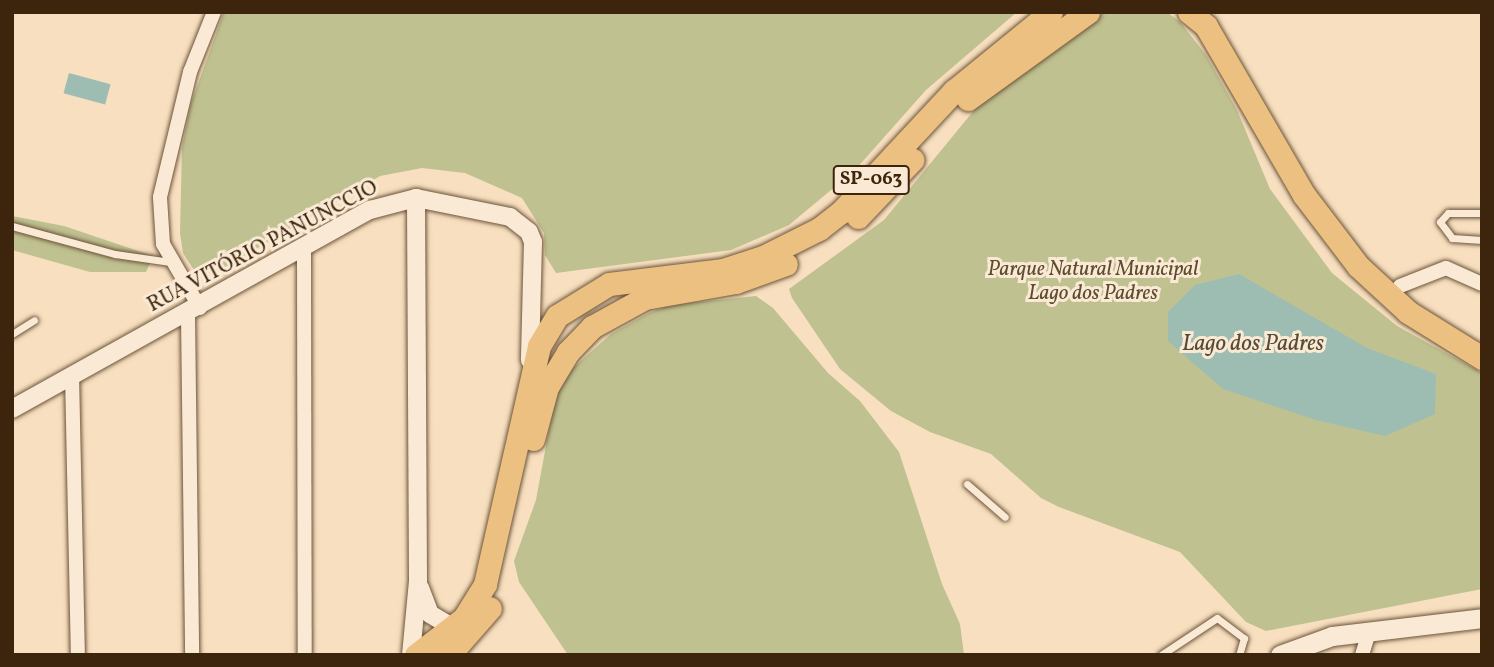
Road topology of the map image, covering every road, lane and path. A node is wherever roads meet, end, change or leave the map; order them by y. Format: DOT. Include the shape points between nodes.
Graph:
graph roads {
  1 [pos="214,12"];
  2 [pos="1052,12"];
  3 [pos="1088,12"];
  4 [pos="1189,12"];
  5 [pos="1212,12"];
  6 [pos="416,198"];
  7 [pos="1482,213"];
  8 [pos="12,226"];
  9 [pos="1482,240"];
  10 [pos="303,249"];
  11 [pos="170,262"];
  12 [pos="1481,282"];
  13 [pos="1400,286"];
  14 [pos="533,291"];
  15 [pos="194,311"];
  16 [pos="552,318"];
  17 [pos="34,320"];
  18 [pos="12,334"];
  19 [pos="584,335"];
  20 [pos="1482,342"];
  21 [pos="1482,358"];
  22 [pos="72,374"];
  23 [pos="531,378"];
  24 [pos="12,409"];
  25 [pos="967,484"];
  26 [pos="1005,517"];
  27 [pos="418,581"];
  28 [pos="1482,618"];
  29 [pos="1369,632"];
  30 [pos="450,646"];
  31 [pos="78,655"];
  32 [pos="192,655"];
  33 [pos="305,655"];
  34 [pos="411,655"];
  35 [pos="416,655"];
  36 [pos="1161,655"];
  37 [pos="1239,655"];
  38 [pos="1280,655"];
  39 [pos="1362,655"];
  1 -- 11 [label="street" via="190,72 164,171 159,225"];
  2 -- 16 [label="main road, SP-063" via="954,91 841,212 819,229 763,257 723,270 609,284"];
  3 -- 19 [label="main road, SP-063" via="972,95 854,221 829,240 757,276 645,298"];
  4 -- 21 [label="main road" via="1206,26 1304,195 1336,240 1392,298"];
  5 -- 13 [label="main road" via="1321,195 1357,244"];
  6 -- 10 [label="street, RUA VITÓRIO PANUNCCIO" via="370,210"];
  6 -- 14 [label="street, RUA VITÓRIO PANUNCCIO" via="510,217 522,224 533,242"];
  6 -- 27 [label="street"];
  7 -- 9 [label="lane" via="1448,214 1440,222 1452,238"];
  8 -- 11 [label="lane" via="115,254"];
  10 -- 15 [label="street, RUA VITÓRIO PANUNCCIO"];
  10 -- 33 [label="street"];
  11 -- 15 [label="street"];
  12 -- 13 [label="street" via="1446,268"];
  13 -- 20 [label="main road"];
  14 -- 16 [label="street, RUA VITÓRIO PANUNCCIO"];
  14 -- 23 [label="street, RUA VITÓRIO PANUNCCIO"];
  15 -- 22 [label="street, RUA VITÓRIO PANUNCCIO"];
  15 -- 32 [label="street"];
  16 -- 19 [label="main road"];
  16 -- 23 [label="main road, SP-063"];
  17 -- 18 [label="lane"];
  19 -- 30 [label="main road, SP-063" via="547,387 499,590"];
  22 -- 24 [label="street, RUA VITÓRIO PANUNCCIO"];
  22 -- 31 [label="street"];
  23 -- 30 [label="main road, SP-063" via="492,566 478,601"];
  25 -- 26 [label="lane"];
  27 -- 30 [label="street" via="430,614 448,625"];
  27 -- 34 [label="street"];
  28 -- 29 [label="main road"];
  29 -- 38 [label="main road" via="1318,640"];
  29 -- 39 [label="street"];
  30 -- 35 [label="main road, SP-063"];
  36 -- 37 [label="lane" via="1217,618 1244,638"];
}
